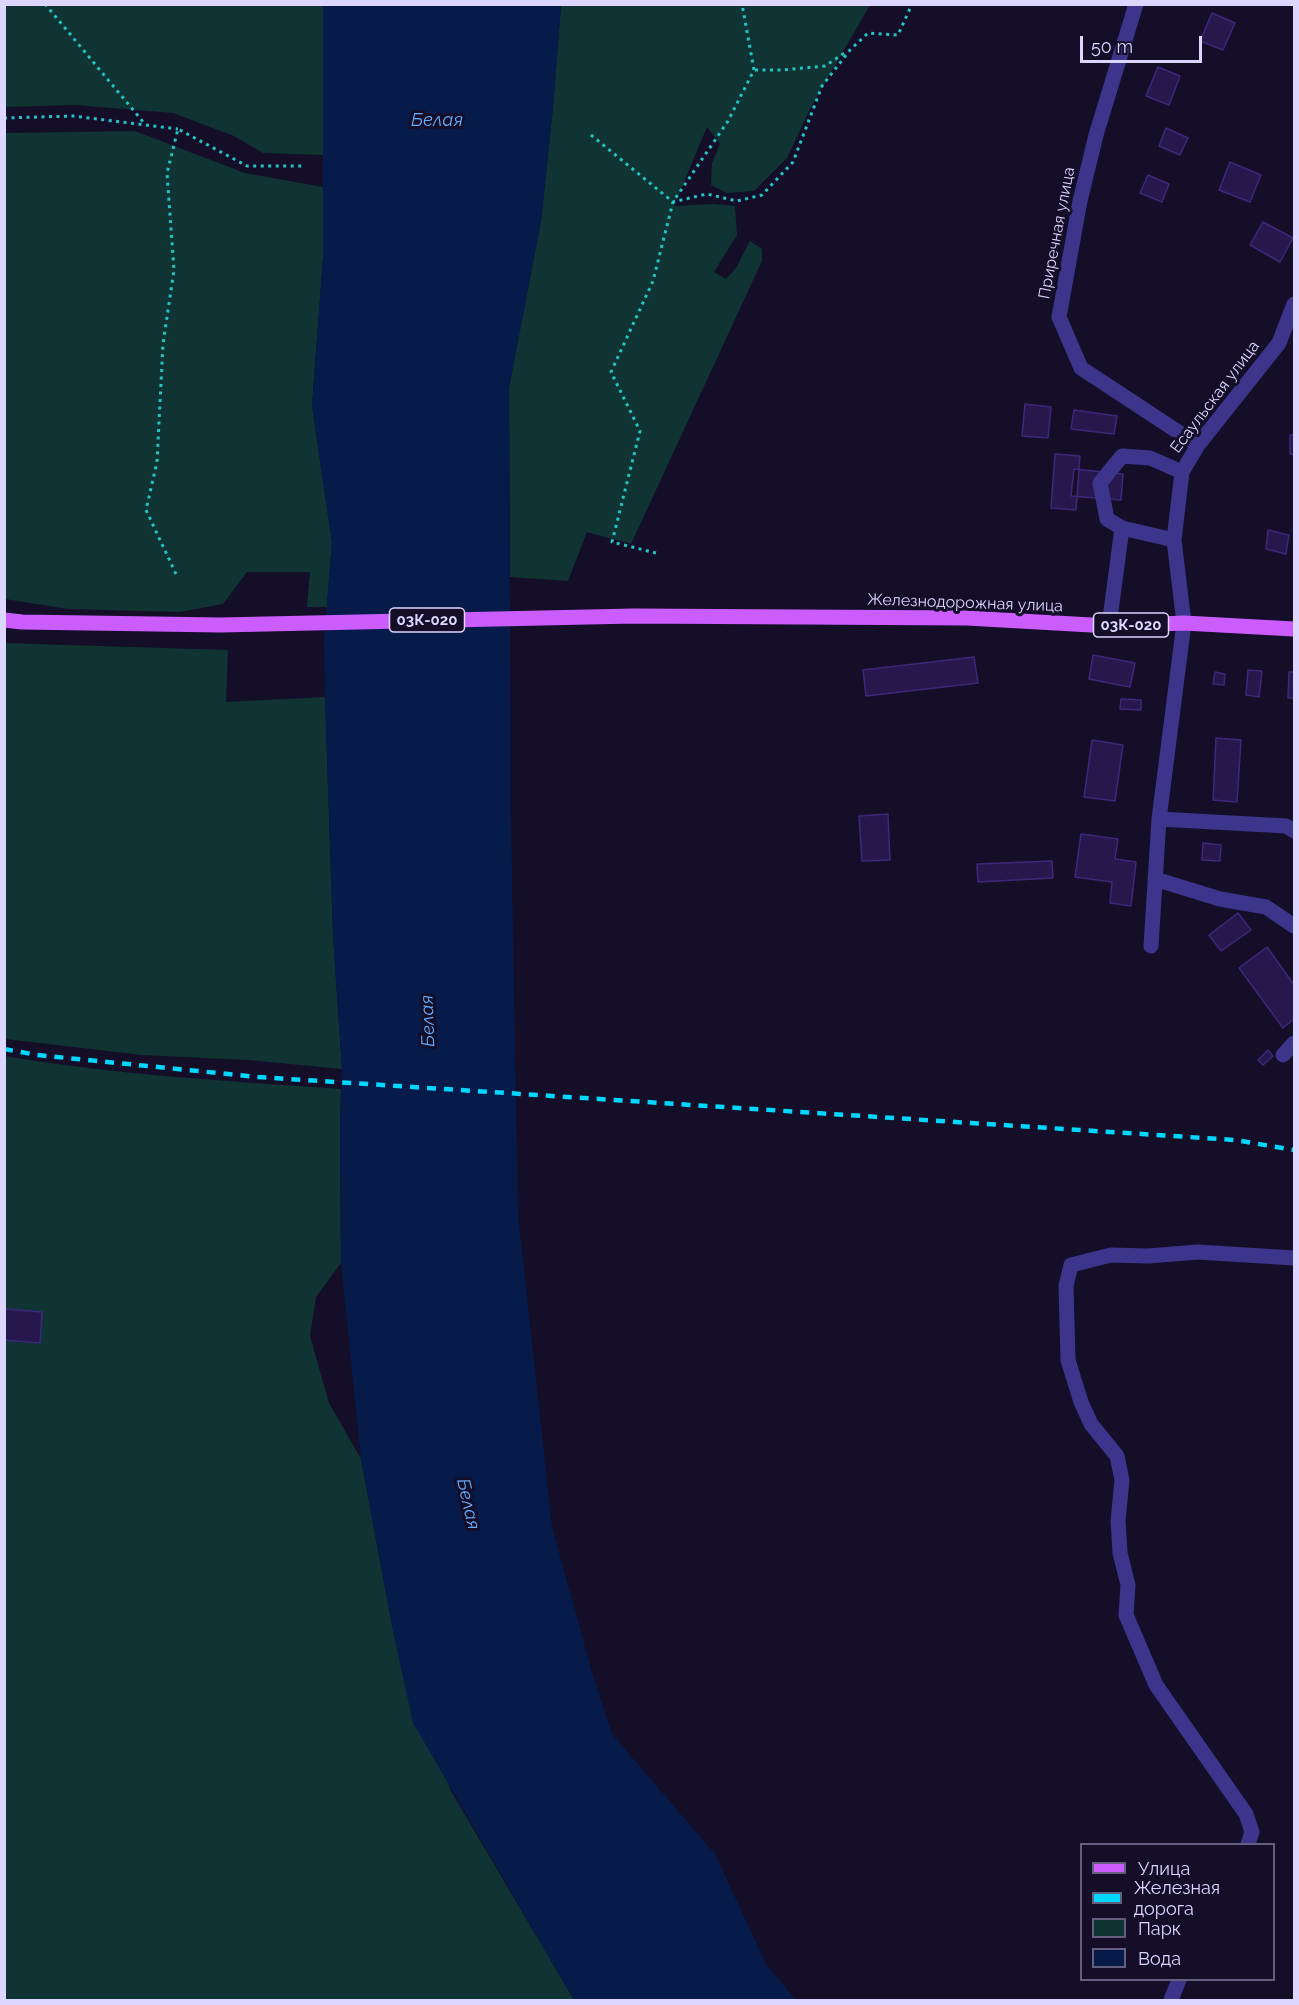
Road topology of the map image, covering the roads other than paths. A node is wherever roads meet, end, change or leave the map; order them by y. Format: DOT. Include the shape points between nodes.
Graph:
graph roads {
  1 [pos="1136,4"];
  2 [pos="1294,304"];
  3 [pos="1294,337"];
  4 [pos="1279,343"];
  5 [pos="1198,445"];
  6 [pos="1182,472"];
  7 [pos="1122,528"];
  8 [pos="1174,540"];
  9 [pos="4,620"];
  10 [pos="1184,623"];
  11 [pos="1109,626"];
  12 [pos="1294,629"];
  13 [pos="1159,819"];
  14 [pos="1294,831"];
  15 [pos="1155,879"];
  16 [pos="1294,926"];
  17 [pos="1151,946"];
  18 [pos="1294,1043"];
  19 [pos="1283,1055"];
  20 [pos="1294,1258"];
  21 [pos="1249,1843"];
  22 [pos="1179,1981"];
  23 [pos="1171,2001"];
  1 -- 5 [label="street, Приречная улица" via="1096,135 1059,317 1081,368"];
  2 -- 4 [label="street, Есаульская улица"];
  3 -- 4 [label="street"];
  4 -- 5 [label="street, Есаульская улица"];
  5 -- 6 [label="street, Есаульская улица"];
  6 -- 7 [label="street" via="1150,458 1122,456 1100,483 1107,519"];
  6 -- 8 [label="street, Есаульская улица"];
  7 -- 8 [label="street"];
  7 -- 11 [label="street"];
  8 -- 10 [label="street, Есаульская улица"];
  9 -- 11 [label="main road, Железнодорожная улица / 03К-020" via="220,625 634,616 967,618"];
  10 -- 11 [label="main road, Железнодорожная улица / 03К-020"];
  10 -- 12 [label="main road, Железнодорожная улица / 03К-020"];
  10 -- 13 [label="street, Есаульская улица"];
  13 -- 14 [label="street" via="1286,826"];
  13 -- 15 [label="street, Есаульская улица"];
  15 -- 16 [label="street" via="1220,899 1266,907"];
  15 -- 17 [label="street, Есаульская улица"];
  18 -- 19 [label="street"];
  20 -- 21 [label="street" via="1198,1252 1111,1255 1071,1265 1066,1286 1068,1360 1091,1425 1117,1456 1122,1480 1118,1521 1120,1553 1128,1584 1126,1615 1156,1685 1246,1814 1252,1832"];
  22 -- 23 [label="street"];
}
